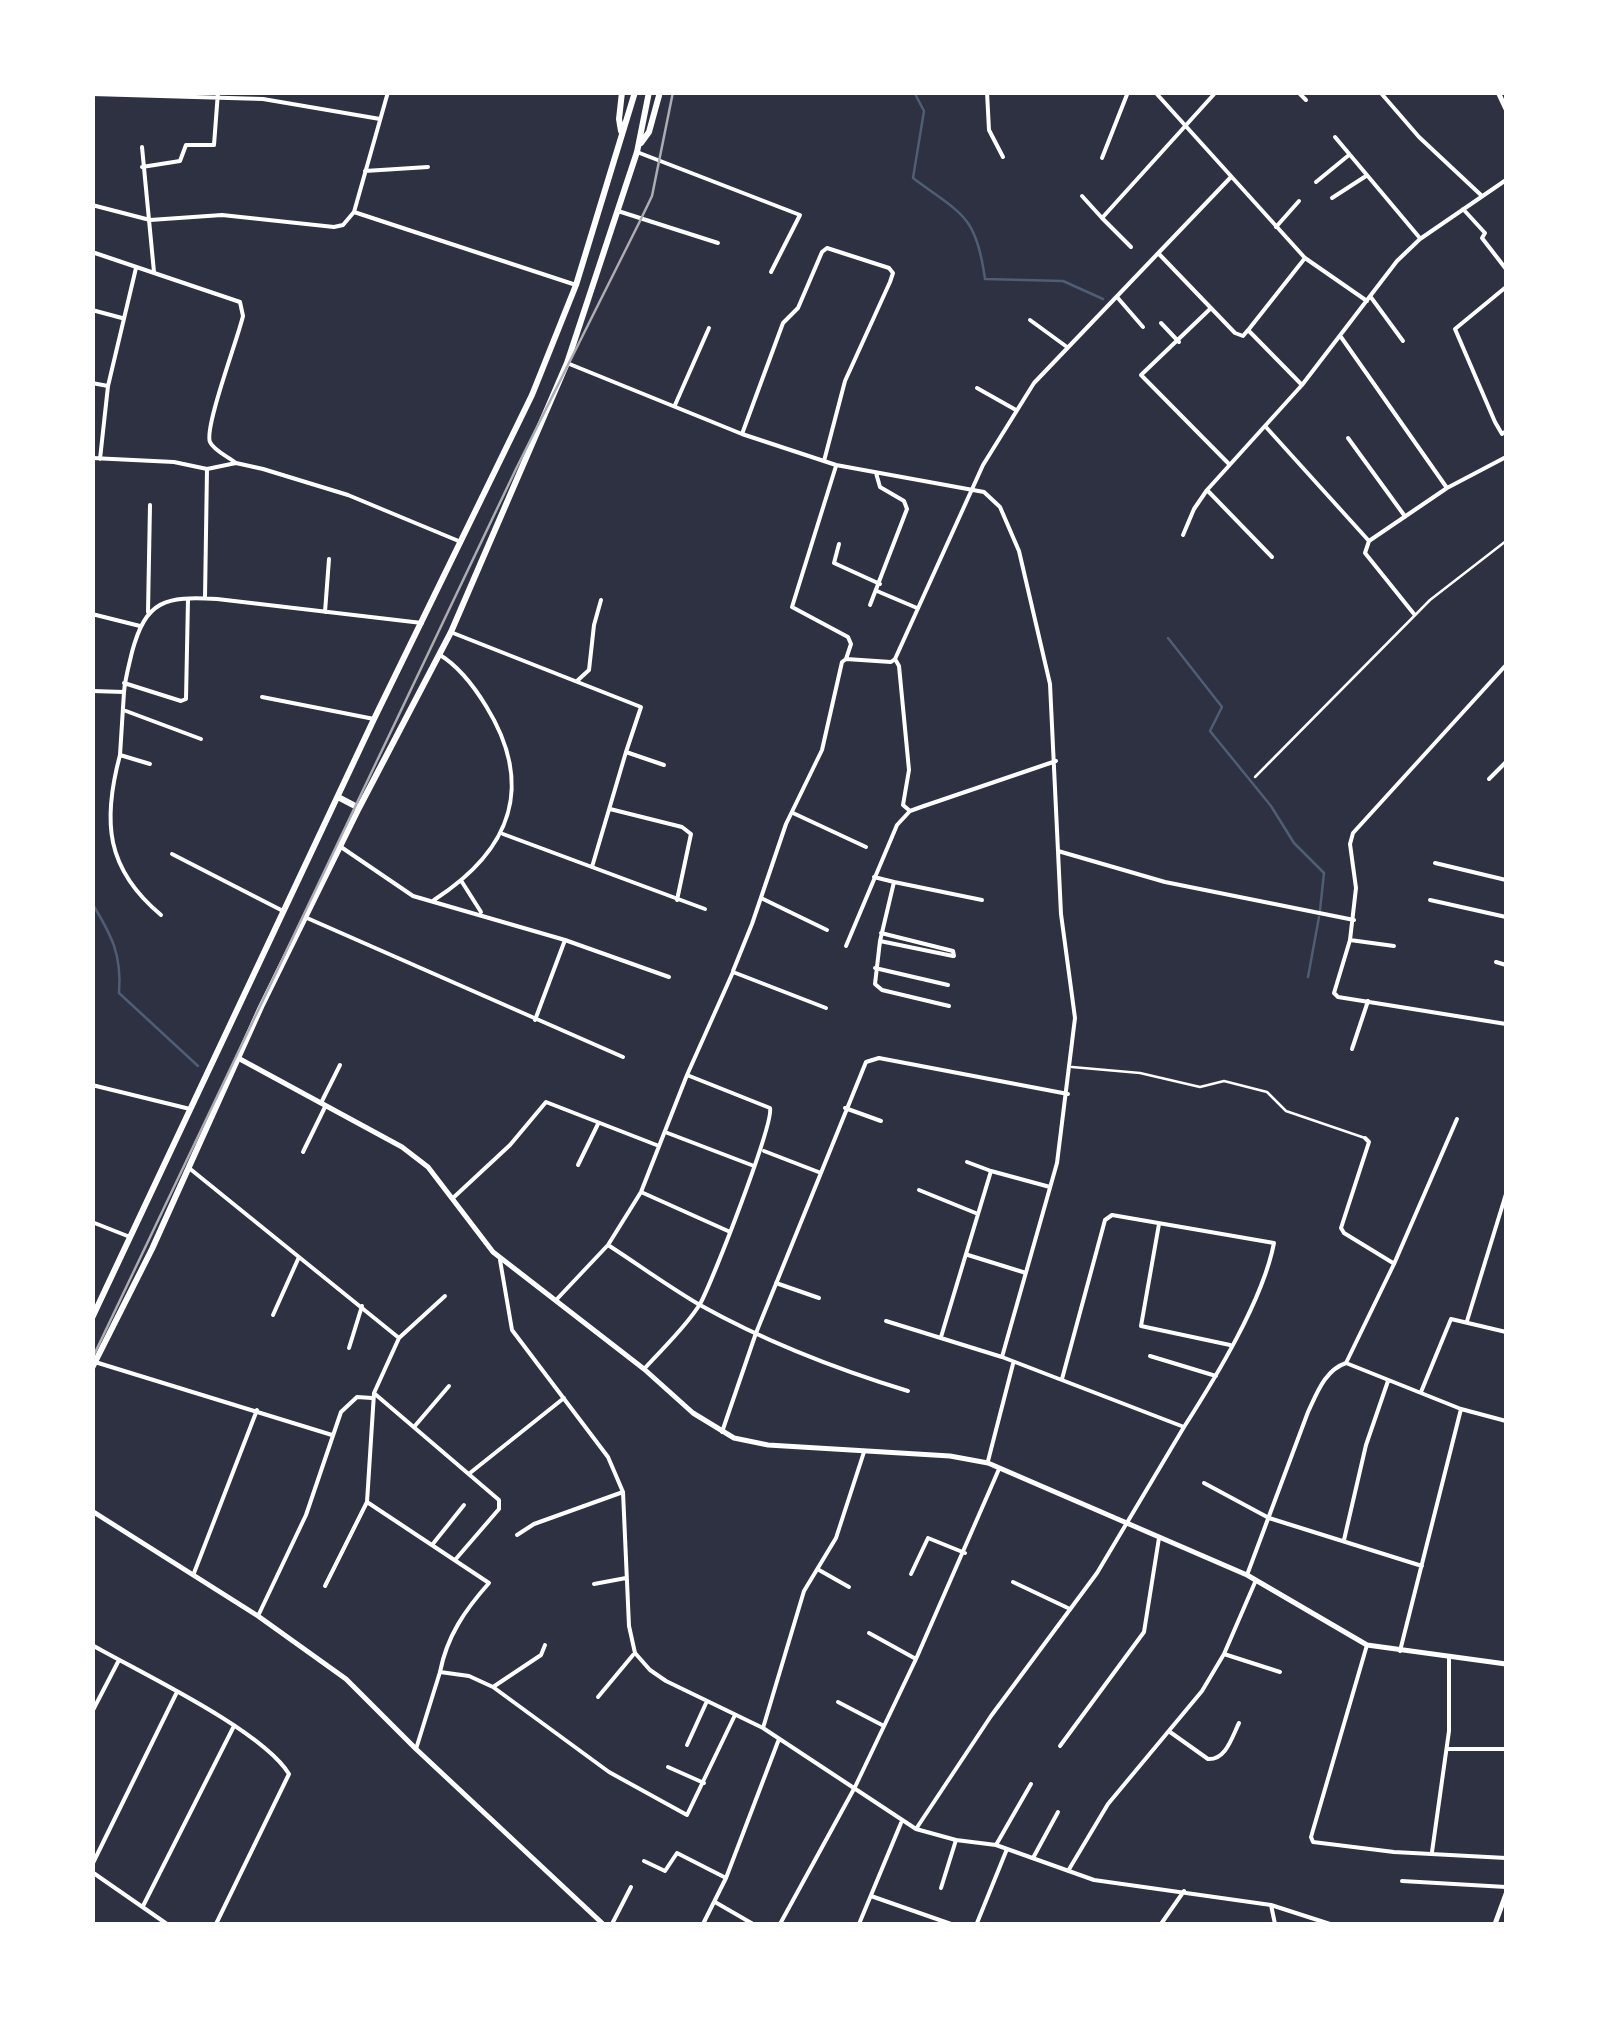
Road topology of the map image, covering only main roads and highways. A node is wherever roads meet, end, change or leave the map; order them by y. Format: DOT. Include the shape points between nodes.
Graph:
graph roads {
  1 [pos="622,92"];
  2 [pos="634,92"];
  3 [pos="660,92"];
  4 [pos="649,94"];
  5 [pos="622,138"];
  6 [pos="638,150"];
  7 [pos="338,797"];
  8 [pos="359,808"];
  9 [pos="93,1315"];
  10 [pos="94,1365"];
  1 -- 5 [label="highway"];
  2 -- 5 [label="highway"];
  3 -- 6 [label="highway"];
  4 -- 6 [label="highway"];
  5 -- 7 [label="highway" via="532,395"];
  6 -- 8 [label="highway" via="567,363 451,632"];
  7 -- 8 [label="highway"];
  7 -- 9 [label="highway"];
  8 -- 10 [label="highway"];
}
